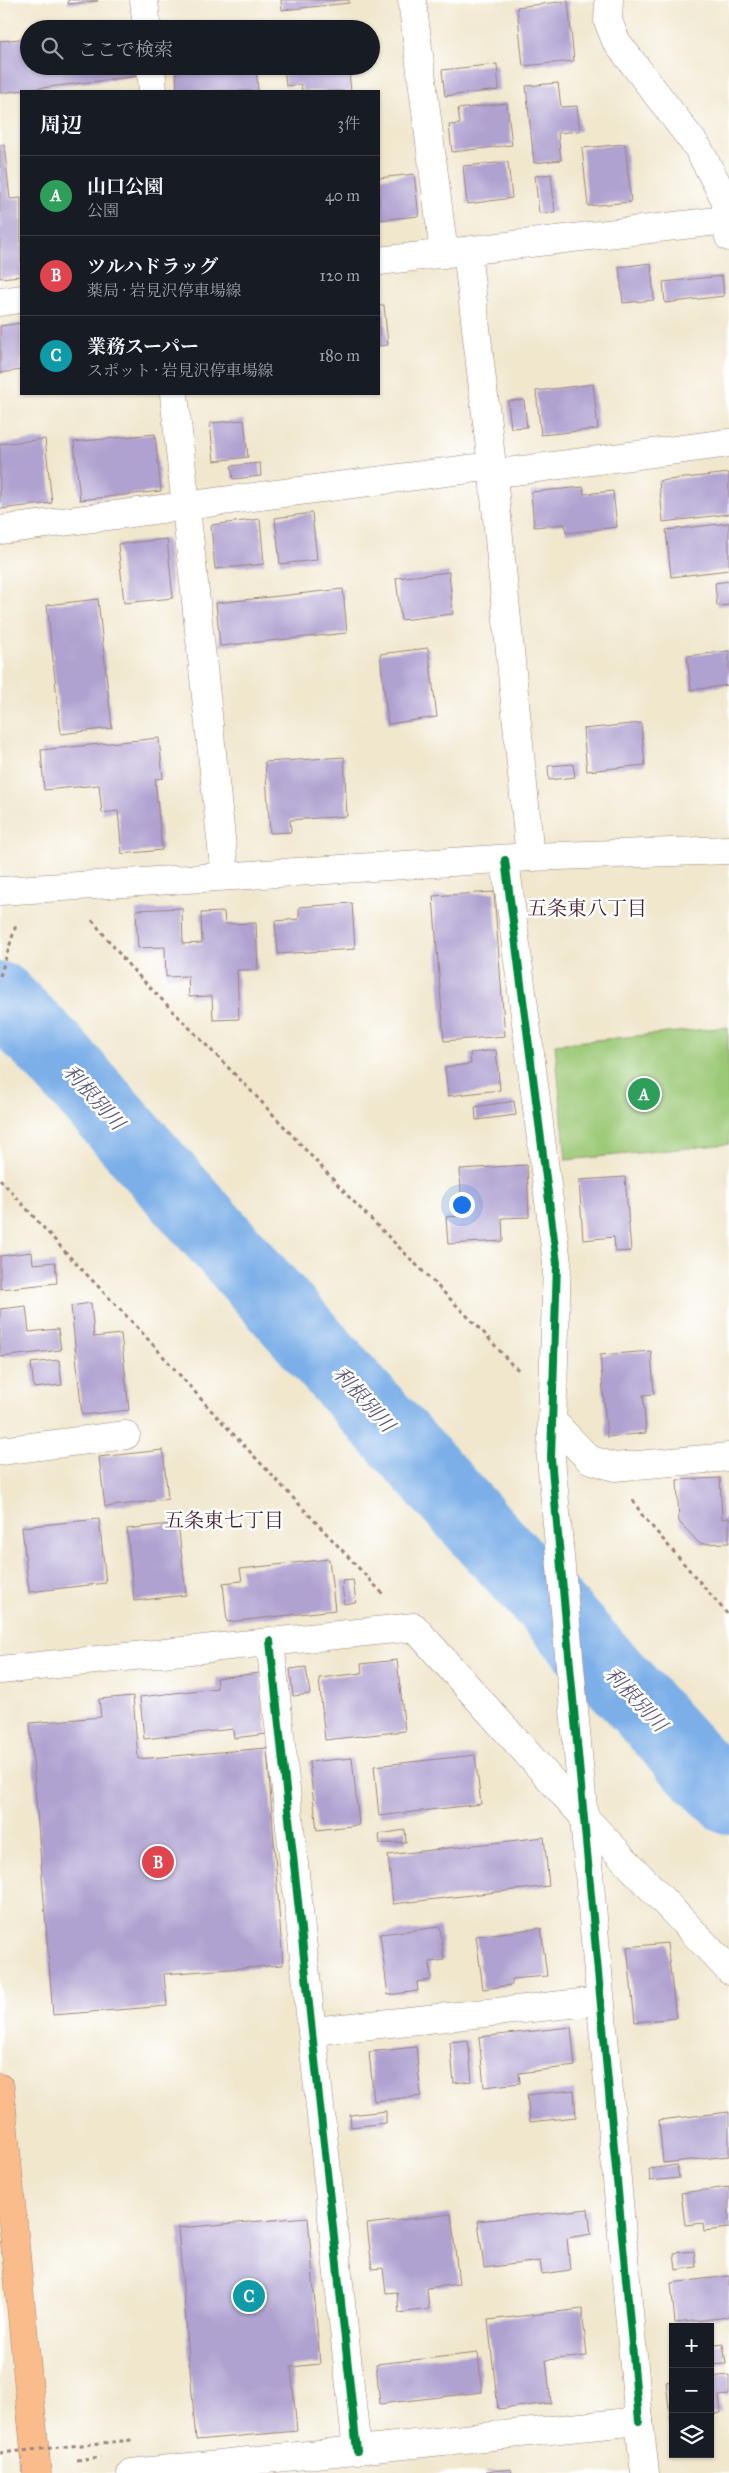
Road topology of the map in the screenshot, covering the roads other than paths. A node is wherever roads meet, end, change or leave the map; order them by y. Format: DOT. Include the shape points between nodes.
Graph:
graph roads {
  1 [pos="144,0"];
  2 [pos="412,0"];
  3 [pos="609,0"];
  4 [pos="146,20"];
  5 [pos="151,75"];
  6 [pos="153,90"];
  7 [pos="727,229"];
  8 [pos="456,253"];
  9 [pos="380,261"];
  10 [pos="20,300"];
  11 [pos="0,302"];
  12 [pos="174,395"];
  13 [pos="729,443"];
  14 [pos="492,470"];
  15 [pos="188,507"];
  16 [pos="0,530"];
  17 [pos="729,850"];
  18 [pos="517,858"];
  19 [pos="225,876"];
  20 [pos="8,890"];
  21 [pos="553,1422"];
  22 [pos="126,1435"];
  23 [pos="0,1451"];
  24 [pos="729,1457"];
  25 [pos="270,1640"];
  26 [pos="0,1670"];
  27 [pos="585,1818"];
  28 [pos="729,1970"];
  29 [pos="600,2001"];
  30 [pos="313,2030"];
  31 [pos="0,2088"];
  32 [pos="639,2421"];
  33 [pos="357,2451"];
  34 [pos="37,2473"];
  35 [pos="131,2473"];
  36 [pos="645,2473"];
  1 -- 4 [label="street"];
  2 -- 8 [label="street"];
  3 -- 7 [label="street" via="608,21 616,41 698,148 726,201"];
  5 -- 6 [label="street"];
  7 -- 8 [label="street"];
  8 -- 9 [label="street"];
  8 -- 14 [label="street"];
  10 -- 11 [label="street"];
  12 -- 15 [label="street"];
  13 -- 14 [label="street"];
  14 -- 15 [label="street"];
  14 -- 18 [label="street"];
  15 -- 16 [label="street"];
  15 -- 19 [label="street"];
  17 -- 18 [label="street"];
  18 -- 19 [label="street"];
  18 -- 21 [label="street" via="556,1263"];
  19 -- 20 [label="street"];
  21 -- 24 [label="street" via="589,1459 614,1467"];
  21 -- 27 [label="street" via="551,1458"];
  22 -- 23 [label="street"];
  25 -- 26 [label="street"];
  25 -- 27 [label="street" via="414,1627"];
  25 -- 30 [label="street"];
  27 -- 28 [label="street"];
  27 -- 29 [label="street"];
  29 -- 30 [label="street"];
  29 -- 32 [label="street"];
  30 -- 33 [label="street"];
  31 -- 34 [label="main road"];
  32 -- 33 [label="street"];
  32 -- 36 [label="street"];
  33 -- 35 [label="street"];
}
